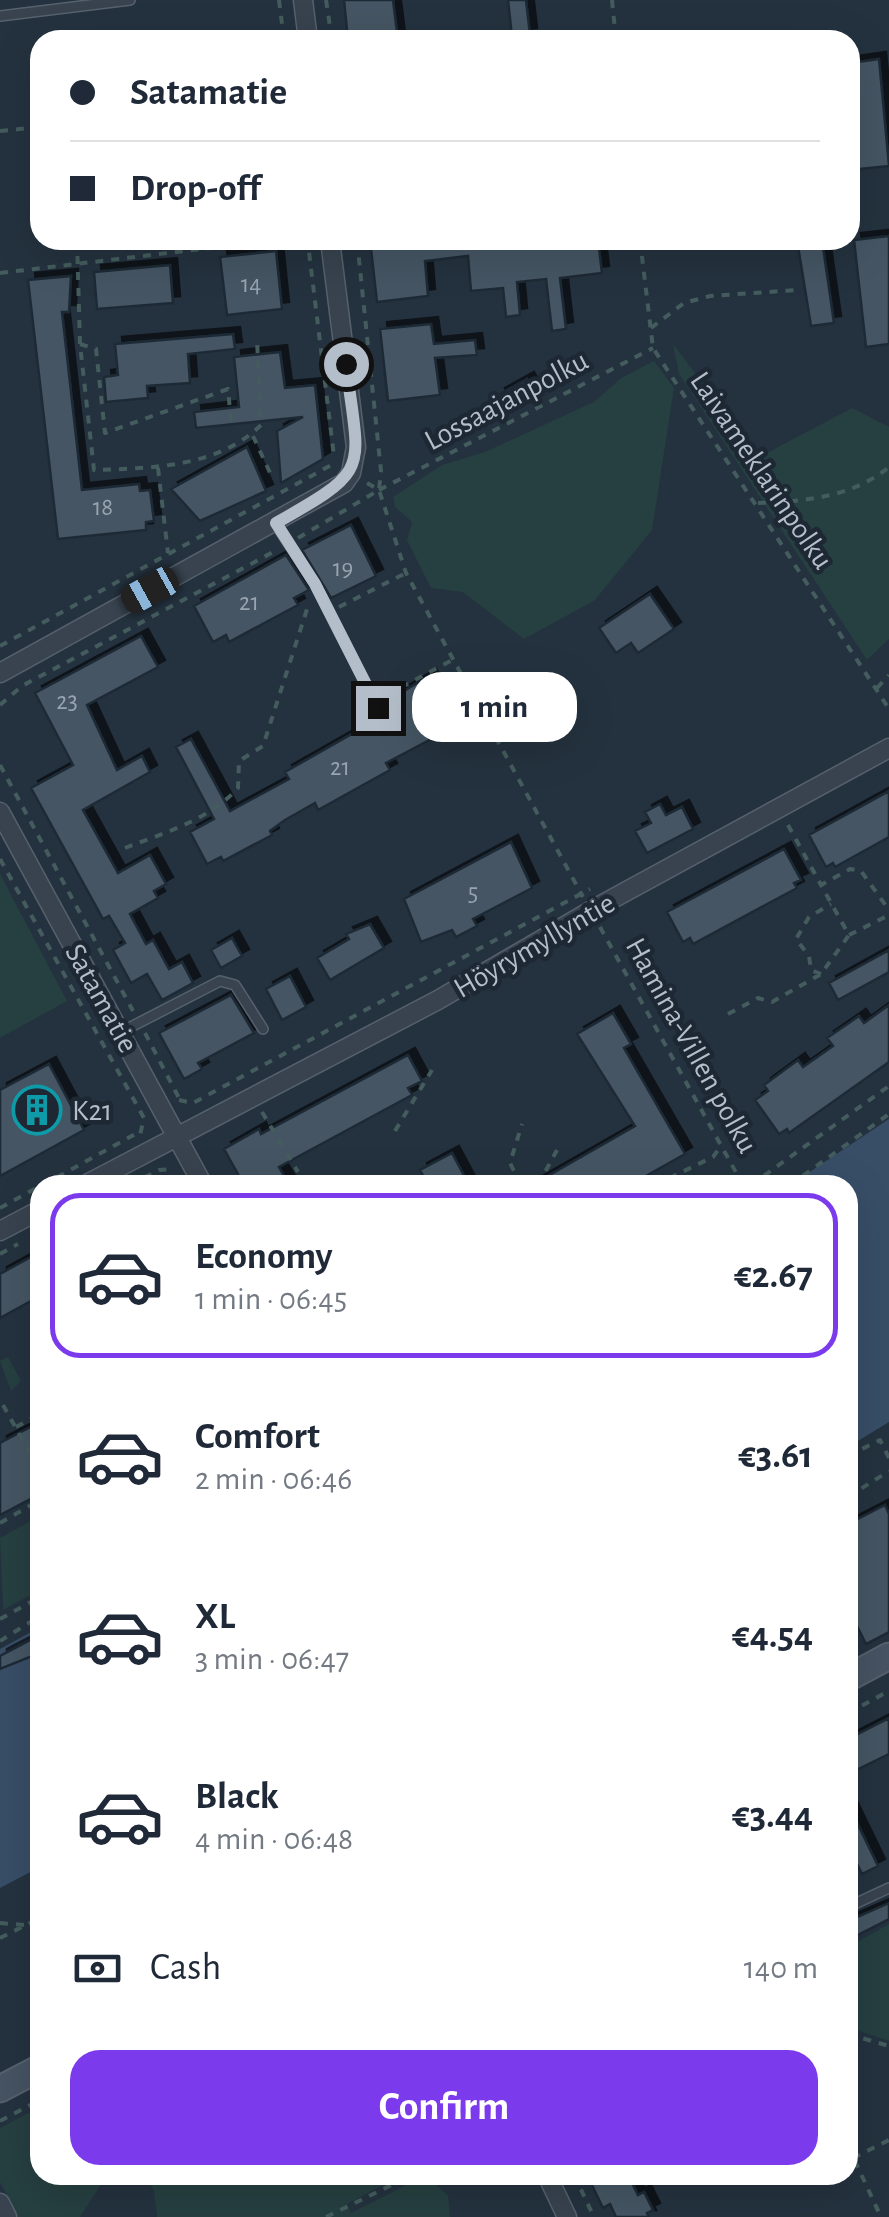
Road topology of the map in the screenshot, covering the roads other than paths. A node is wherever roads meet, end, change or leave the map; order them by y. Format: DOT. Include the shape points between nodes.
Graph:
graph roads {
  1 [pos="130,0"];
  2 [pos="303,0"];
  3 [pos="0,16"];
  4 [pos="307,30"];
  5 [pos="331,250"];
  6 [pos="276,523"];
  7 [pos="0,673"];
  8 [pos="376,705"];
  9 [pos="889,748"];
  10 [pos="0,812"];
  11 [pos="263,1029"];
  12 [pos="121,1032"];
  13 [pos="176,1135"];
  14 [pos="103,1175"];
  15 [pos="198,1175"];
  16 [pos="30,1215"];
  17 [pos="0,1231"];
  18 [pos="889,1656"];
  19 [pos="858,1673"];
  20 [pos="889,1888"];
  21 [pos="858,1902"];
  22 [pos="30,2073"];
  23 [pos="0,2089"];
  24 [pos="552,2185"];
  25 [pos="0,2203"];
  26 [pos="7,2217"];
  27 [pos="568,2217"];
  1 -- 3 [label="lane"];
  2 -- 4 [label="street"];
  5 -- 6 [label="street" via="355,459 334,490"];
  6 -- 7 [label="street"];
  6 -- 8 [label="lane"];
  9 -- 13 [label="street, Höyrymyllyntie" via="438,1000"];
  10 -- 12 [label="street, Satamatie"];
  11 -- 12 [label="lane" via="234,985 220,981"];
  12 -- 13 [label="street, Satamatie"];
  13 -- 14 [label="street, Höyrymyllyntie"];
  13 -- 15 [label="street, Satamatie"];
  16 -- 17 [label="street"];
  18 -- 19 [label="street"];
  20 -- 21 [label="lane"];
  22 -- 23 [label="street"];
  24 -- 27 [label="street"];
  25 -- 26 [label="street"];
}
